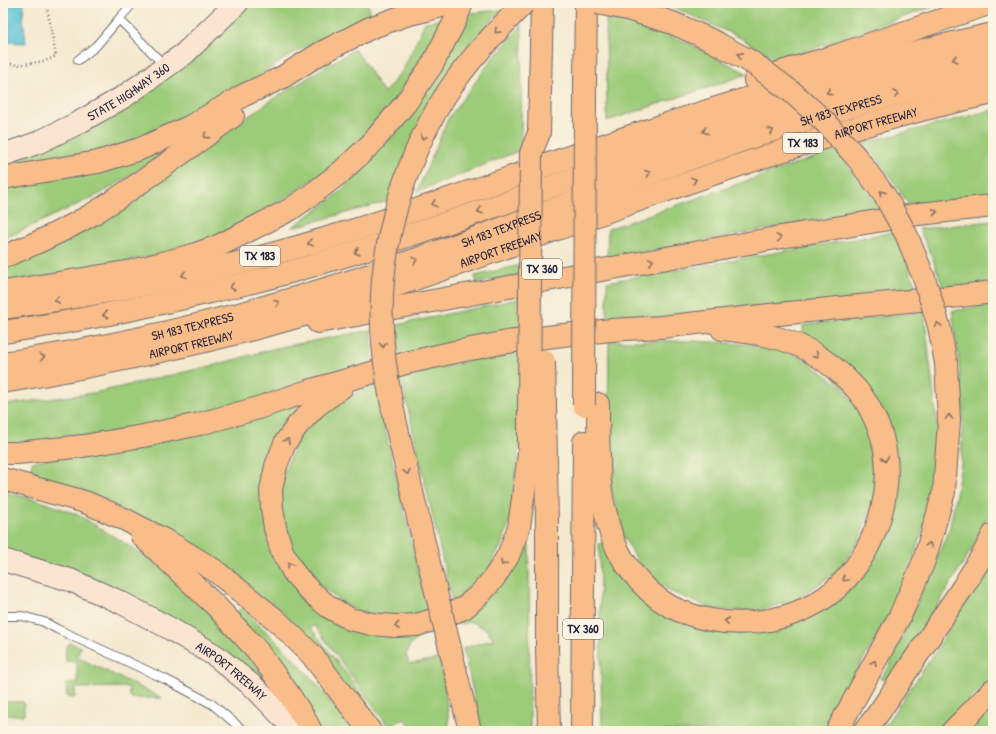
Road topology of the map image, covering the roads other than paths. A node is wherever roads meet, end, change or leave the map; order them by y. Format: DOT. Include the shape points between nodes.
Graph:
graph roads {
  1 [pos="133,3"];
  2 [pos="237,3"];
  3 [pos="461,3"];
  4 [pos="524,3"];
  5 [pos="542,3"];
  6 [pos="586,3"];
  7 [pos="597,3"];
  8 [pos="991,3"];
  9 [pos="120,19"];
  10 [pos="993,34"];
  11 [pos="993,51"];
  12 [pos="78,60"];
  13 [pos="166,67"];
  14 [pos="993,71"];
  15 [pos="281,78"];
  16 [pos="993,93"];
  17 [pos="641,132"];
  18 [pos="3,155"];
  19 [pos="3,178"];
  20 [pos="993,206"];
  21 [pos="3,257"];
  22 [pos="3,292"];
  23 [pos="993,292"];
  24 [pos="3,308"];
  25 [pos="661,327"];
  26 [pos="3,332"];
  27 [pos="207,341"];
  28 [pos="3,363"];
  29 [pos="364,375"];
  30 [pos="3,382"];
  31 [pos="591,404"];
  32 [pos="537,405"];
  33 [pos="3,453"];
  34 [pos="3,480"];
  35 [pos="124,519"];
  36 [pos="993,535"];
  37 [pos="3,560"];
  38 [pos="3,616"];
  39 [pos="458,683"];
  40 [pos="993,690"];
  41 [pos="244,731"];
  42 [pos="296,731"];
  43 [pos="311,731"];
  44 [pos="370,731"];
  45 [pos="456,731"];
  46 [pos="470,731"];
  47 [pos="549,731"];
  48 [pos="582,731"];
  49 [pos="837,731"];
  50 [pos="864,731"];
  51 [pos="953,731"];
  1 -- 9 [label="lane"];
  2 -- 13 [label="main road, STATE HIGHWAY 360" via="184,54"];
  3 -- 15 [label="highway" via="406,15 370,28 321,53"];
  3 -- 22 [label="highway" via="455,21 432,65 405,104 371,144 341,172 290,209 225,243 193,255 132,271"];
  4 -- 39 [label="highway, one-way, bridge" via="466,66 428,128 416,152 397,205 385,268 382,305 385,369 402,451"];
  5 -- 32 [label="highway, TX 360, bridge"];
  6 -- 31 [label="highway, TX 360, bridge" via="584,299"];
  49 -- 7 [label="highway, one-way, bridge" via="900,616 924,562 944,492 949,420 946,363 939,326 924,278 907,236 885,196 857,158 824,121 793,93 753,63 713,41 673,23"];
  8 -- 17 [label="highway" via="838,55 742,84"];
  9 -- 12 [label="lane" via="96,46"];
  9 -- 13 [label="lane"];
  10 -- 17 [label="highway, TX 183" via="824,75"];
  11 -- 26 [label="highway, SH 183 TEXPRESS, one-way" via="900,72 722,125 441,225 275,276 137,308"];
  13 -- 18 [label="main road, STATE HIGHWAY 360" via="125,96 78,123 37,143"];
  28 -- 14 [label="highway, SH 183 TEXPRESS, one-way" via="135,339 217,320 323,290 417,259 803,120"];
  15 -- 19 [label="highway" via="244,95 189,127 140,149 98,162"];
  15 -- 21 [label="highway, one-way" via="256,100 131,190 36,244"];
  27 -- 16 [label="highway, AIRPORT FREEWAY / TX 183, one-way" via="352,300 800,144 891,117"];
  17 -- 24 [label="highway, TX 183, one-way" via="403,214 301,246 140,285"];
  27 -- 20 [label="highway, one-way" via="919,214"];
  23 -- 25 [label="highway"];
  25 -- 29 [label="highway" via="507,342 406,363"];
  25 -- 31 [label="highway, one-way" via="705,328 781,339 807,350 833,367 867,403 882,437 886,460 886,484 883,507 875,531 851,573 822,599 806,608 788,616 764,621 731,622 703,618 662,601 633,574 613,541 602,496"];
  27 -- 30 [label="highway, AIRPORT FREEWAY / TX 183"];
  32 -- 29 [label="highway, one-way" via="519,527 508,556 494,578 464,608 439,618 417,625 372,624 350,619 329,607 294,573 282,551 274,528 271,490 276,466 285,443 297,426 316,406"];
  29 -- 33 [label="highway" via="199,424 83,446"];
  31 -- 48 [label="highway, TX 360"];
  32 -- 47 [label="highway, TX 360" via="547,525"];
  34 -- 35 [label="highway" via="85,502"];
  35 -- 43 [label="highway" via="216,606 256,649 288,692"];
  35 -- 44 [label="highway" via="170,542 214,570 276,620 311,654"];
  36 -- 50 [label="highway" via="964,587"];
  37 -- 42 [label="main road, AIRPORT FREEWAY" via="70,580 120,602 169,628 216,656 255,688"];
  38 -- 41 [label="lane" via="22,616 44,622 165,679 212,704"];
  39 -- 45 [label="highway" via="452,713"];
  39 -- 46 [label="highway"];
  40 -- 51 [label="highway"];
}
